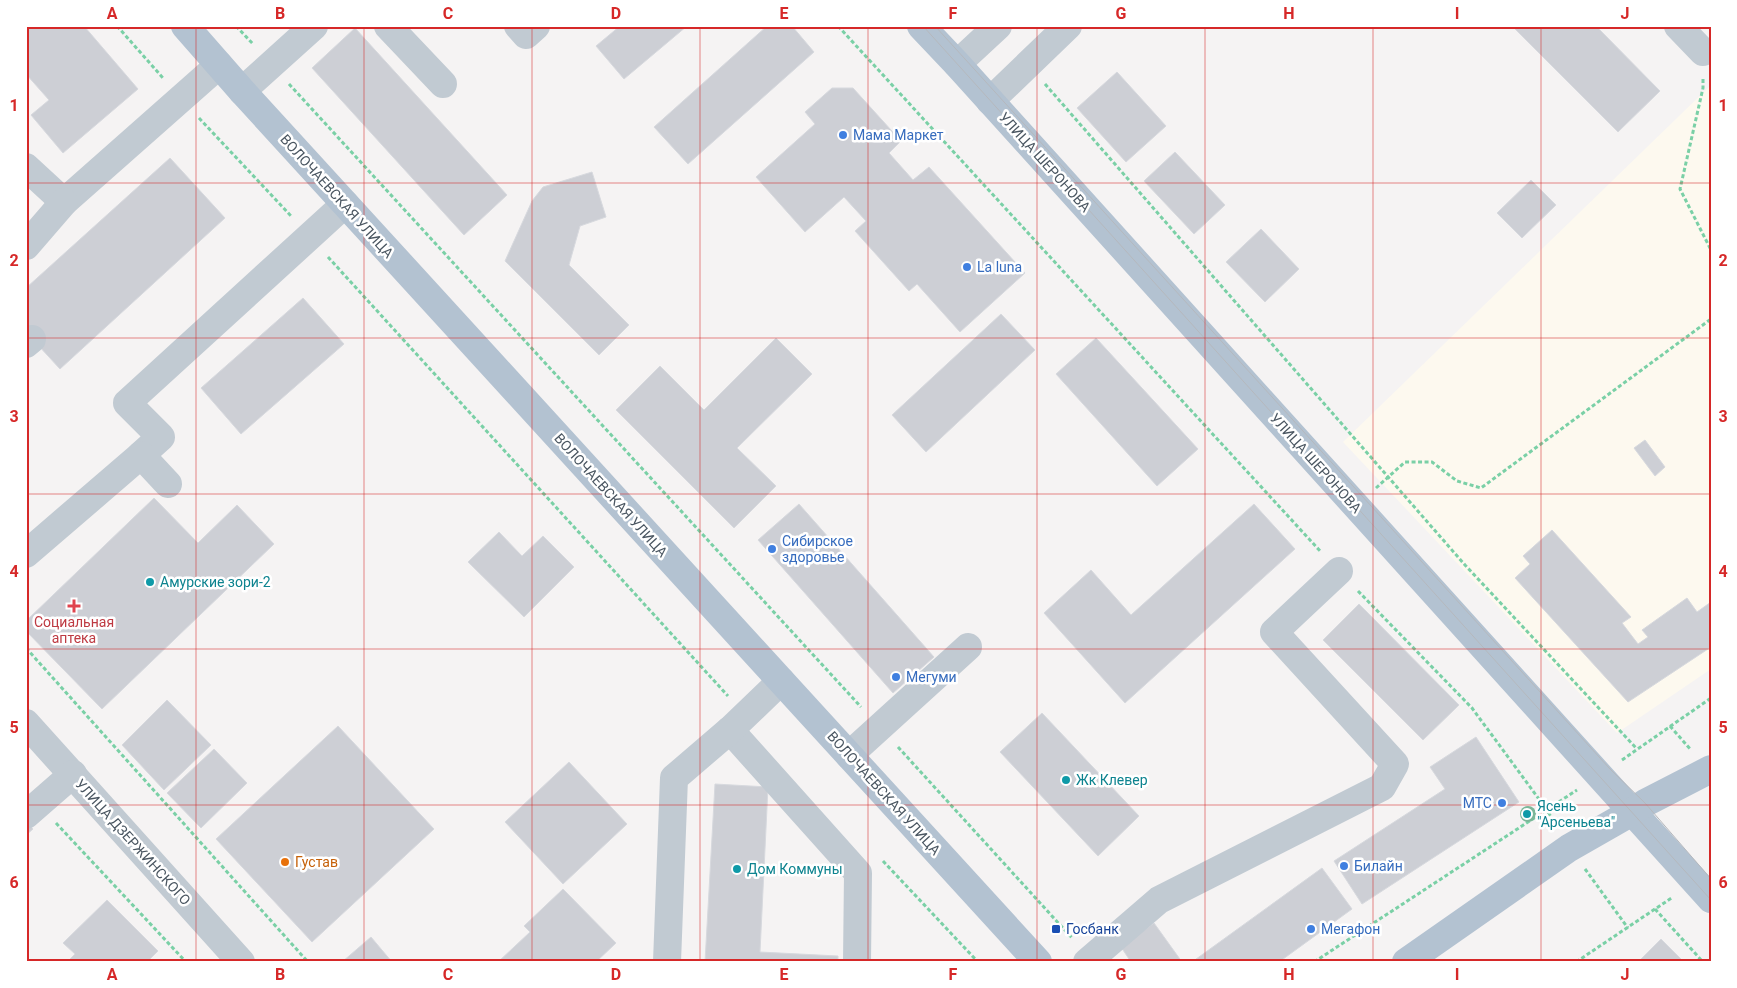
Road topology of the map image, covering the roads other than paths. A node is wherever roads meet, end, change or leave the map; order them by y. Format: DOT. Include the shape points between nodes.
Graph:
graph roads {
  1 [pos="185,26"];
  2 [pos="314,26"];
  3 [pos="388,26"];
  4 [pos="518,26"];
  5 [pos="536,26"];
  6 [pos="921,26"];
  7 [pos="998,26"];
  8 [pos="1068,26"];
  9 [pos="1678,26"];
  10 [pos="1703,52"];
  11 [pos="957,64"];
  12 [pos="219,65"];
  13 [pos="443,84"];
  14 [pos="242,92"];
  15 [pos="990,101"];
  16 [pos="26,167"];
  17 [pos="64,202"];
  18 [pos="345,204"];
  19 [pos="26,246"];
  20 [pos="141,455"];
  21 [pos="168,484"];
  22 [pos="26,554"];
  23 [pos="1339,571"];
  24 [pos="968,646"];
  25 [pos="781,681"];
  26 [pos="738,722"];
  27 [pos="26,723"];
  28 [pos="849,755"];
  29 [pos="1711,769"];
  30 [pos="72,774"];
  31 [pos="32,810"];
  32 [pos="1632,812"];
  33 [pos="1703,891"];
  34 [pos="1089,960"];
  35 [pos="241,962"];
  36 [pos="667,962"];
  37 [pos="857,962"];
  38 [pos="1038,962"];
  39 [pos="1406,962"];
  1 -- 12 [label="main road, ВОЛОЧАЕВСКАЯ УЛИЦА"];
  2 -- 14 [label="street"];
  3 -- 13 [label="street"];
  4 -- 5 [label="street" via="526,35"];
  6 -- 11 [label="main road, УЛИЦА ШЕРОНОВА"];
  7 -- 11 [label="street"];
  8 -- 15 [label="street"];
  9 -- 10 [label="street"];
  11 -- 15 [label="main road, УЛИЦА ШЕРОНОВА"];
  12 -- 14 [label="main road, ВОЛОЧАЕВСКАЯ УЛИЦА"];
  12 -- 17 [label="street"];
  14 -- 18 [label="main road, ВОЛОЧАЕВСКАЯ УЛИЦА"];
  15 -- 32 [label="main road, УЛИЦА ШЕРОНОВА"];
  16 -- 17 [label="street"];
  17 -- 19 [label="street"];
  18 -- 20 [label="street" via="126,402 161,438"];
  18 -- 25 [label="main road, ВОЛОЧАЕВСКАЯ УЛИЦА"];
  20 -- 21 [label="street"];
  20 -- 22 [label="street"];
  23 -- 34 [label="street" via="1274,632 1395,764 1382,787 1159,900"];
  24 -- 28 [label="street"];
  25 -- 26 [label="street"];
  25 -- 28 [label="main road, ВОЛОЧАЕВСКАЯ УЛИЦА"];
  26 -- 36 [label="street" via="674,778"];
  26 -- 37 [label="street" via="858,873"];
  27 -- 30 [label="street, УЛИЦА ДЗЕРЖИНСКОГО"];
  28 -- 38 [label="main road, ВОЛОЧАЕВСКАЯ УЛИЦА"];
  29 -- 32 [label="main road" via="1645,802"];
  30 -- 31 [label="street"];
  30 -- 35 [label="street, УЛИЦА ДЗЕРЖИНСКОГО"];
  32 -- 33 [label="main road, УЛИЦА ШЕРОНОВА"];
  32 -- 39 [label="main road" via="1569,848"];
}
